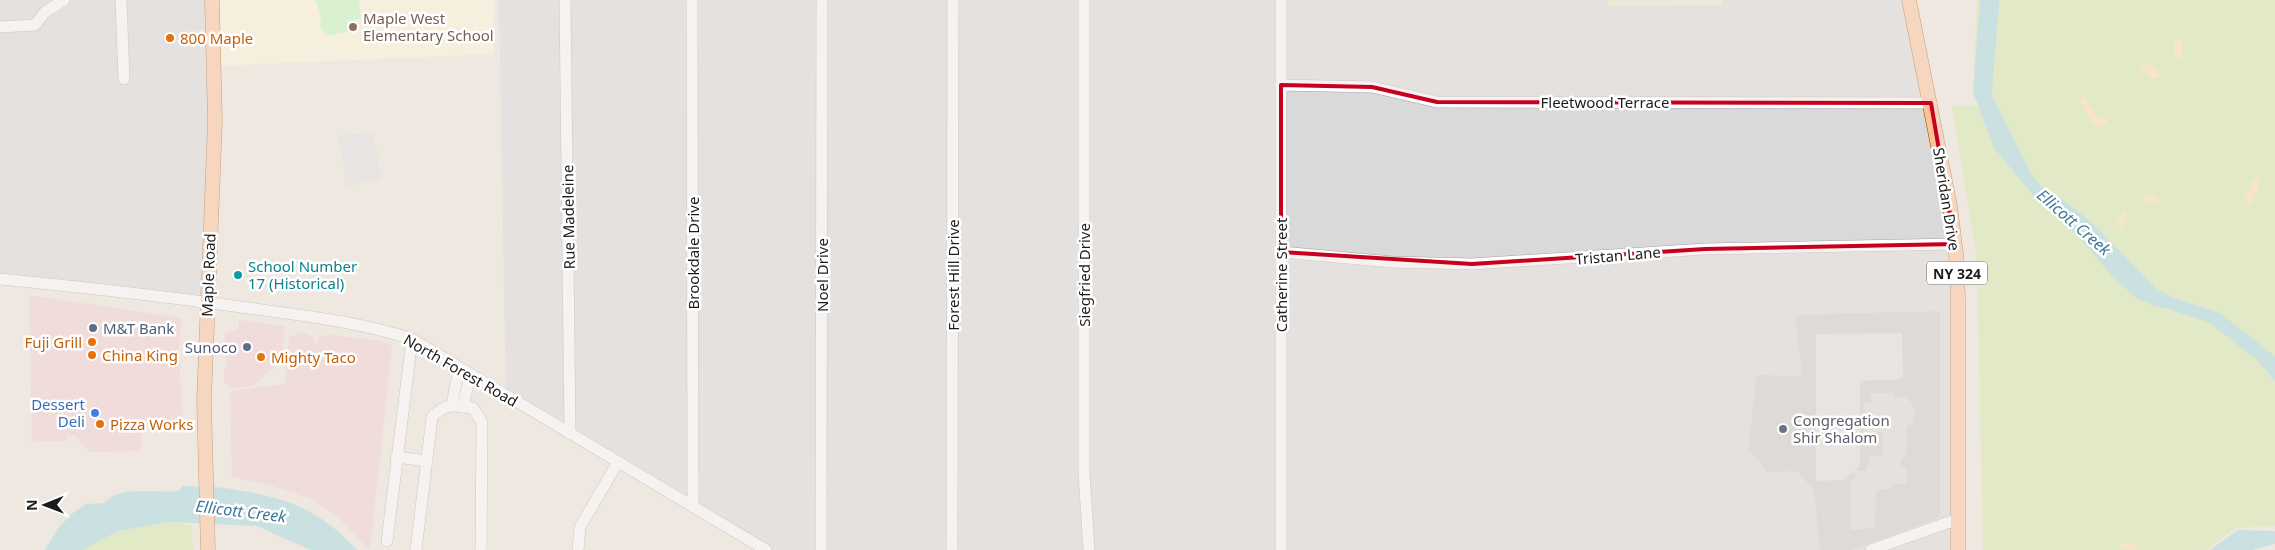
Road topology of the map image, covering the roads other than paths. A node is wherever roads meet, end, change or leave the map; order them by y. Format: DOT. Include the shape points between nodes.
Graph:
graph roads {
  1 [pos="64,0"];
  2 [pos="121,0"];
  3 [pos="212,0"];
  4 [pos="565,0"];
  5 [pos="692,0"];
  6 [pos="822,0"];
  7 [pos="953,0"];
  8 [pos="1084,0"];
  9 [pos="1281,0"];
  10 [pos="1909,0"];
  11 [pos="0,27"];
  12 [pos="124,79"];
  13 [pos="1281,85"];
  14 [pos="1931,103"];
  15 [pos="1954,244"];
  16 [pos="1281,252"];
  17 [pos="0,279"];
  18 [pos="207,302"];
  19 [pos="412,339"];
  20 [pos="459,368"];
  21 [pos="470,374"];
  22 [pos="458,406"];
  23 [pos="570,434"];
  24 [pos="396,457"];
  25 [pos="427,461"];
  26 [pos="618,462"];
  27 [pos="693,506"];
  28 [pos="1958,519"];
  29 [pos="387,541"];
  30 [pos="208,550"];
  31 [pos="416,550"];
  32 [pos="481,550"];
  33 [pos="578,550"];
  34 [pos="766,550"];
  35 [pos="821,550"];
  36 [pos="952,550"];
  37 [pos="1089,550"];
  38 [pos="1281,550"];
  39 [pos="1871,550"];
  40 [pos="1958,550"];
  1 -- 11 [label="street" via="45,12 35,25"];
  2 -- 12 [label="street"];
  3 -- 18 [label="main road, Maple Road" via="215,121"];
  4 -- 23 [label="street, Rue Madeleine"];
  5 -- 27 [label="street, Brookdale Drive"];
  6 -- 35 [label="street, Noel Drive"];
  7 -- 36 [label="street, Forest Hill Drive"];
  8 -- 37 [label="street, Siegfried Drive" via="1084,473"];
  9 -- 13 [label="street, Catherine Street"];
  10 -- 14 [label="main road, Sheridan Drive / NY 324"];
  13 -- 14 [label="street, Fleetwood Terrace" via="1372,87 1437,102"];
  13 -- 16 [label="street, Catherine Street"];
  14 -- 15 [label="main road, Sheridan Drive / NY 324"];
  15 -- 16 [label="street, Tristan Lane" via="1705,249 1472,264 1392,262"];
  15 -- 28 [label="main road, Sheridan Drive / NY 324" via="1958,297"];
  16 -- 38 [label="street, Catherine Street"];
  17 -- 18 [label="street, North Forest Road"];
  18 -- 19 [label="street, North Forest Road" via="345,322"];
  18 -- 30 [label="main road, Maple Road" via="204,401"];
  19 -- 20 [label="street, North Forest Road"];
  19 -- 24 [label="street"];
  20 -- 21 [label="street, North Forest Road"];
  20 -- 22 [label="street"];
  21 -- 22 [label="street"];
  21 -- 23 [label="street, North Forest Road"];
  22 -- 25 [label="street" via="442,407 432,417"];
  22 -- 32 [label="street" via="473,408 482,422"];
  23 -- 26 [label="street, North Forest Road"];
  24 -- 25 [label="street"];
  24 -- 29 [label="street"];
  25 -- 31 [label="street"];
  26 -- 27 [label="street, North Forest Road"];
  26 -- 33 [label="street" via="580,527"];
  27 -- 34 [label="street, North Forest Road"];
  28 -- 39 [label="street"];
  28 -- 40 [label="main road, Sheridan Drive / NY 324"];
}
